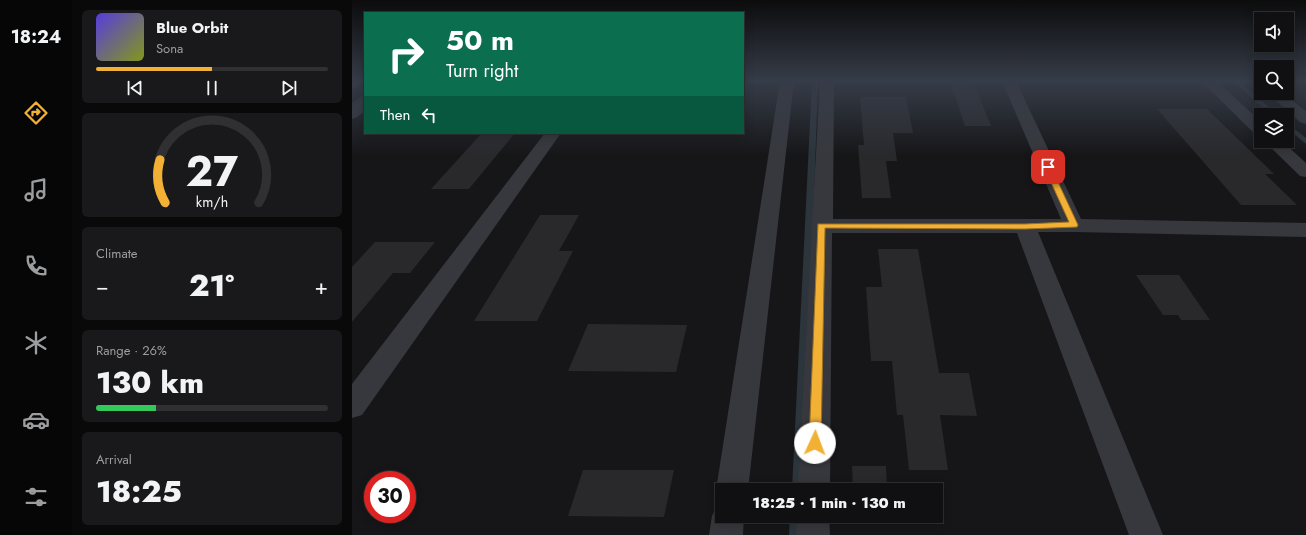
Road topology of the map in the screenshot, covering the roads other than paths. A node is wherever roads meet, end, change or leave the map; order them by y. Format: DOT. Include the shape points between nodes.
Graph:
graph roads {
  1 [pos="362,106"];
  2 [pos="784,106"];
  3 [pos="825,106"];
  4 [pos="1020,106"];
  5 [pos="1234,106"];
  6 [pos="1290,106"];
  7 [pos="352,114"];
  8 [pos="1306,119"];
  9 [pos="1254,124"];
  10 [pos="553,134"];
  11 [pos="1280,148"];
  12 [pos="1306,172"];
  13 [pos="1074,225"];
  14 [pos="821,226"];
  15 [pos="1025,226"];
  16 [pos="1306,230"];
  17 [pos="352,406"];
  18 [pos="733,483"];
  19 [pos="814,483"];
  20 [pos="727,523"];
  21 [pos="813,523"];
  22 [pos="726,535"];
  23 [pos="813,535"];
  24 [pos="1146,535"];
  1 -- 7 [label="street"];
  2 -- 18 [label="street"];
  3 -- 14 [label="street"];
  4 -- 13 [label="street"];
  5 -- 9 [label="street"];
  6 -- 8 [label="street"];
  10 -- 17 [label="street"];
  11 -- 12 [label="street"];
  13 -- 15 [label="street"];
  13 -- 16 [label="street"];
  14 -- 15 [label="street"];
  14 -- 19 [label="street"];
  15 -- 24 [label="street"];
  20 -- 22 [label="street"];
  21 -- 23 [label="street"];
}
